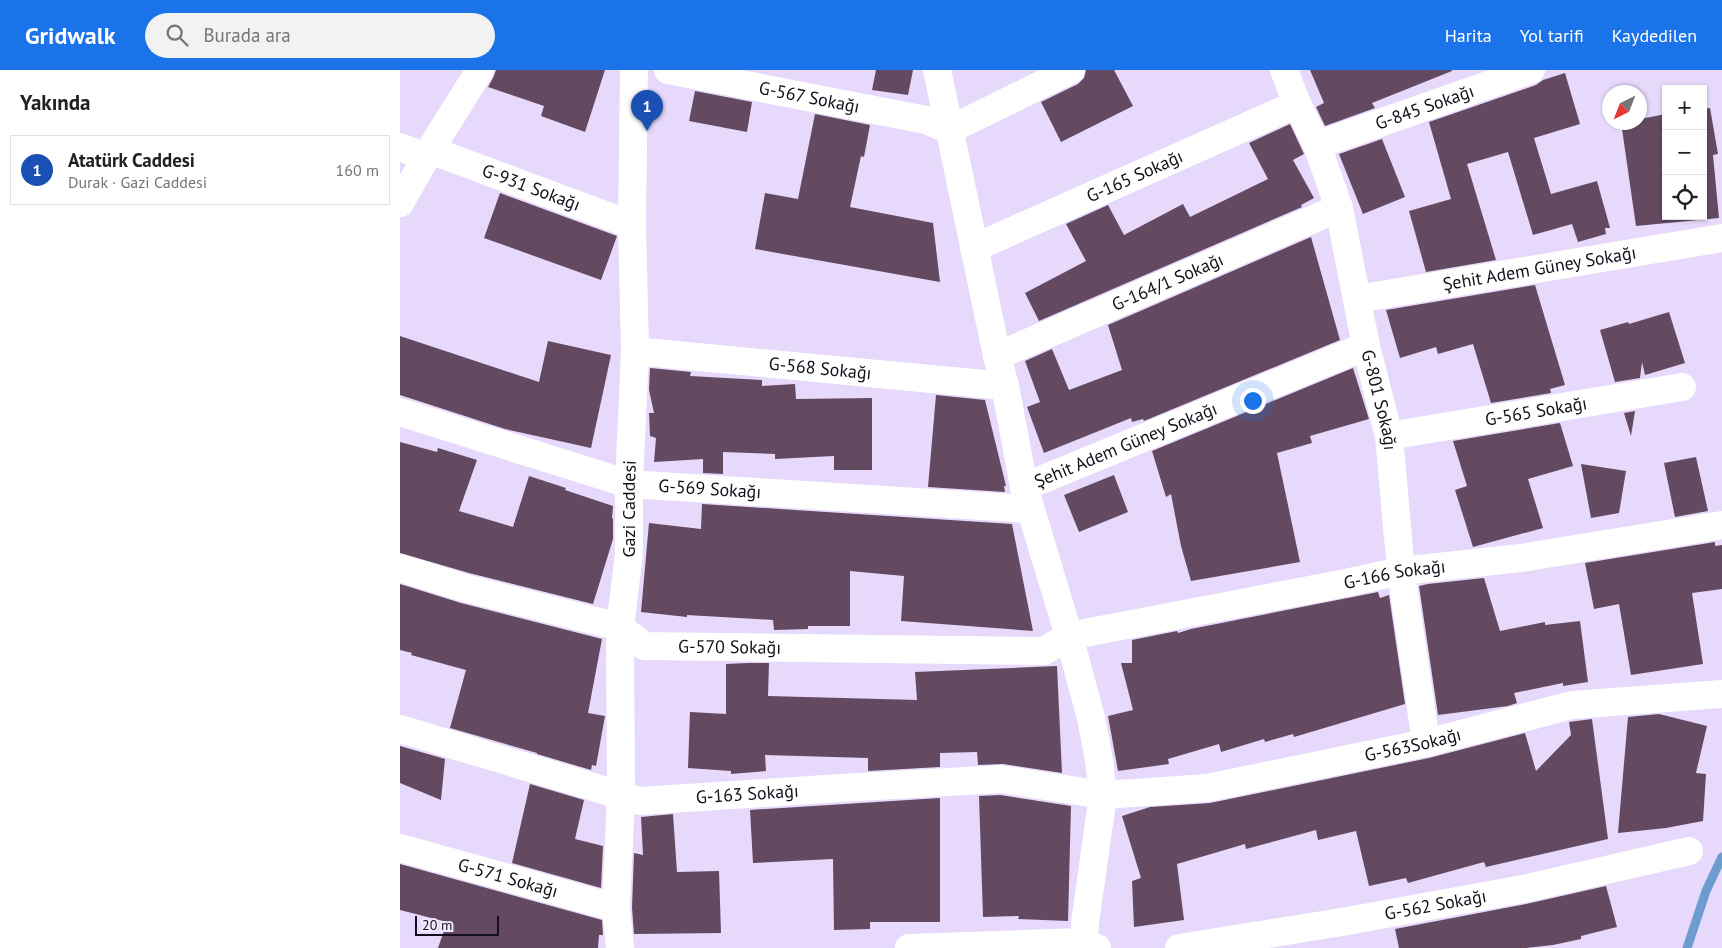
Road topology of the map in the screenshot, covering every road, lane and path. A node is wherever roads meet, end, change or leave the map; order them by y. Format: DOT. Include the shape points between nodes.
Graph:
graph roads {
  1 [pos="480,70"];
  2 [pos="634,70"];
  3 [pos="668,70"];
  4 [pos="937,70"];
  5 [pos="1071,70"];
  6 [pos="1284,70"];
  7 [pos="1531,70"];
  8 [pos="1297,104"];
  9 [pos="949,130"];
  10 [pos="1317,145"];
  11 [pos="400,147"];
  12 [pos="427,154"];
  13 [pos="400,203"];
  14 [pos="1339,208"];
  15 [pos="632,225"];
  16 [pos="1722,238"];
  17 [pos="974,248"];
  18 [pos="1357,299"];
  19 [pos="1366,346"];
  20 [pos="635,351"];
  21 [pos="997,356"];
  22 [pos="1005,386"];
  23 [pos="1682,387"];
  24 [pos="400,412"];
  25 [pos="1389,436"];
  26 [pos="629,484"];
  27 [pos="1027,498"];
  28 [pos="1722,526"];
  29 [pos="400,568"];
  30 [pos="1401,570"];
  31 [pos="620,627"];
  32 [pos="1069,636"];
  33 [pos="1722,694"];
  34 [pos="400,729"];
  35 [pos="1426,742"];
  36 [pos="621,795"];
  37 [pos="1103,795"];
  38 [pos="400,848"];
  39 [pos="1689,851"];
  40 [pos="616,908"];
  41 [pos="1088,946"];
  42 [pos="620,948"];
  43 [pos="909,948"];
  44 [pos="1179,948"];
  1 -- 12 [label="street"];
  2 -- 15 [label="street, Gazi Caddesi"];
  3 -- 9 [label="street, G-567 Sokağı" via="926,120"];
  4 -- 9 [label="street"];
  5 -- 9 [label="street"];
  6 -- 8 [label="street, G-801 Sokağı"];
  7 -- 10 [label="street, G-845 Sokağı"];
  8 -- 10 [label="street, G-801 Sokağı"];
  8 -- 17 [label="street, G-165 Sokağı"];
  9 -- 17 [label="street"];
  10 -- 14 [label="street, G-801 Sokağı"];
  11 -- 12 [label="street, G-931 Sokağı"];
  12 -- 13 [label="street"];
  12 -- 15 [label="street, G-931 Sokağı"];
  14 -- 18 [label="street, G-801 Sokağı"];
  14 -- 21 [label="street, G-164/1 Sokağı"];
  15 -- 20 [label="street, Gazi Caddesi"];
  16 -- 18 [label="street, Şehit Adem Güney Sokağı"];
  17 -- 21 [label="street"];
  18 -- 19 [label="street, G-801 Sokağı"];
  19 -- 25 [label="street, G-801 Sokağı"];
  19 -- 27 [label="street, Şehit Adem Güney Sokağı"];
  20 -- 22 [label="street, G-568 Sokağı"];
  20 -- 26 [label="street, Gazi Caddesi"];
  21 -- 22 [label="street"];
  22 -- 27 [label="street"];
  23 -- 25 [label="street, G-565 Sokağı"];
  24 -- 26 [label="street, G-569 Sokağı"];
  25 -- 30 [label="street, G-801 Sokağı"];
  26 -- 27 [label="street, G-569 Sokağı"];
  26 -- 31 [label="street, Gazi Caddesi" via="629,553"];
  27 -- 32 [label="street"];
  28 -- 30 [label="street, G-166 Sokağı" via="1521,558"];
  29 -- 31 [label="street, G-570 Sokağı"];
  30 -- 32 [label="street, G-166 Sokağı"];
  30 -- 35 [label="street, G-801 Sokağı"];
  31 -- 32 [label="street, G-570 Sokağı" via="644,646 1044,651"];
  31 -- 36 [label="street, Gazi Caddesi"];
  32 -- 37 [label="street" via="1091,718"];
  33 -- 35 [label="street, G-563Sokağı" via="1572,705"];
  34 -- 36 [label="street, G-163 Sokağı"];
  35 -- 37 [label="street, G-563Sokağı" via="1207,788"];
  36 -- 37 [label="street, G-163 Sokağı" via="640,801 1001,780"];
  36 -- 40 [label="street, Gazi Caddesi"];
  37 -- 41 [label="street"];
  38 -- 40 [label="street, G-571 Sokağı"];
  39 -- 44 [label="street, G-562 Sokağı" via="1523,889"];
  40 -- 42 [label="street, Gazi Caddesi"];
  41 -- 43 [label="street"];
}
